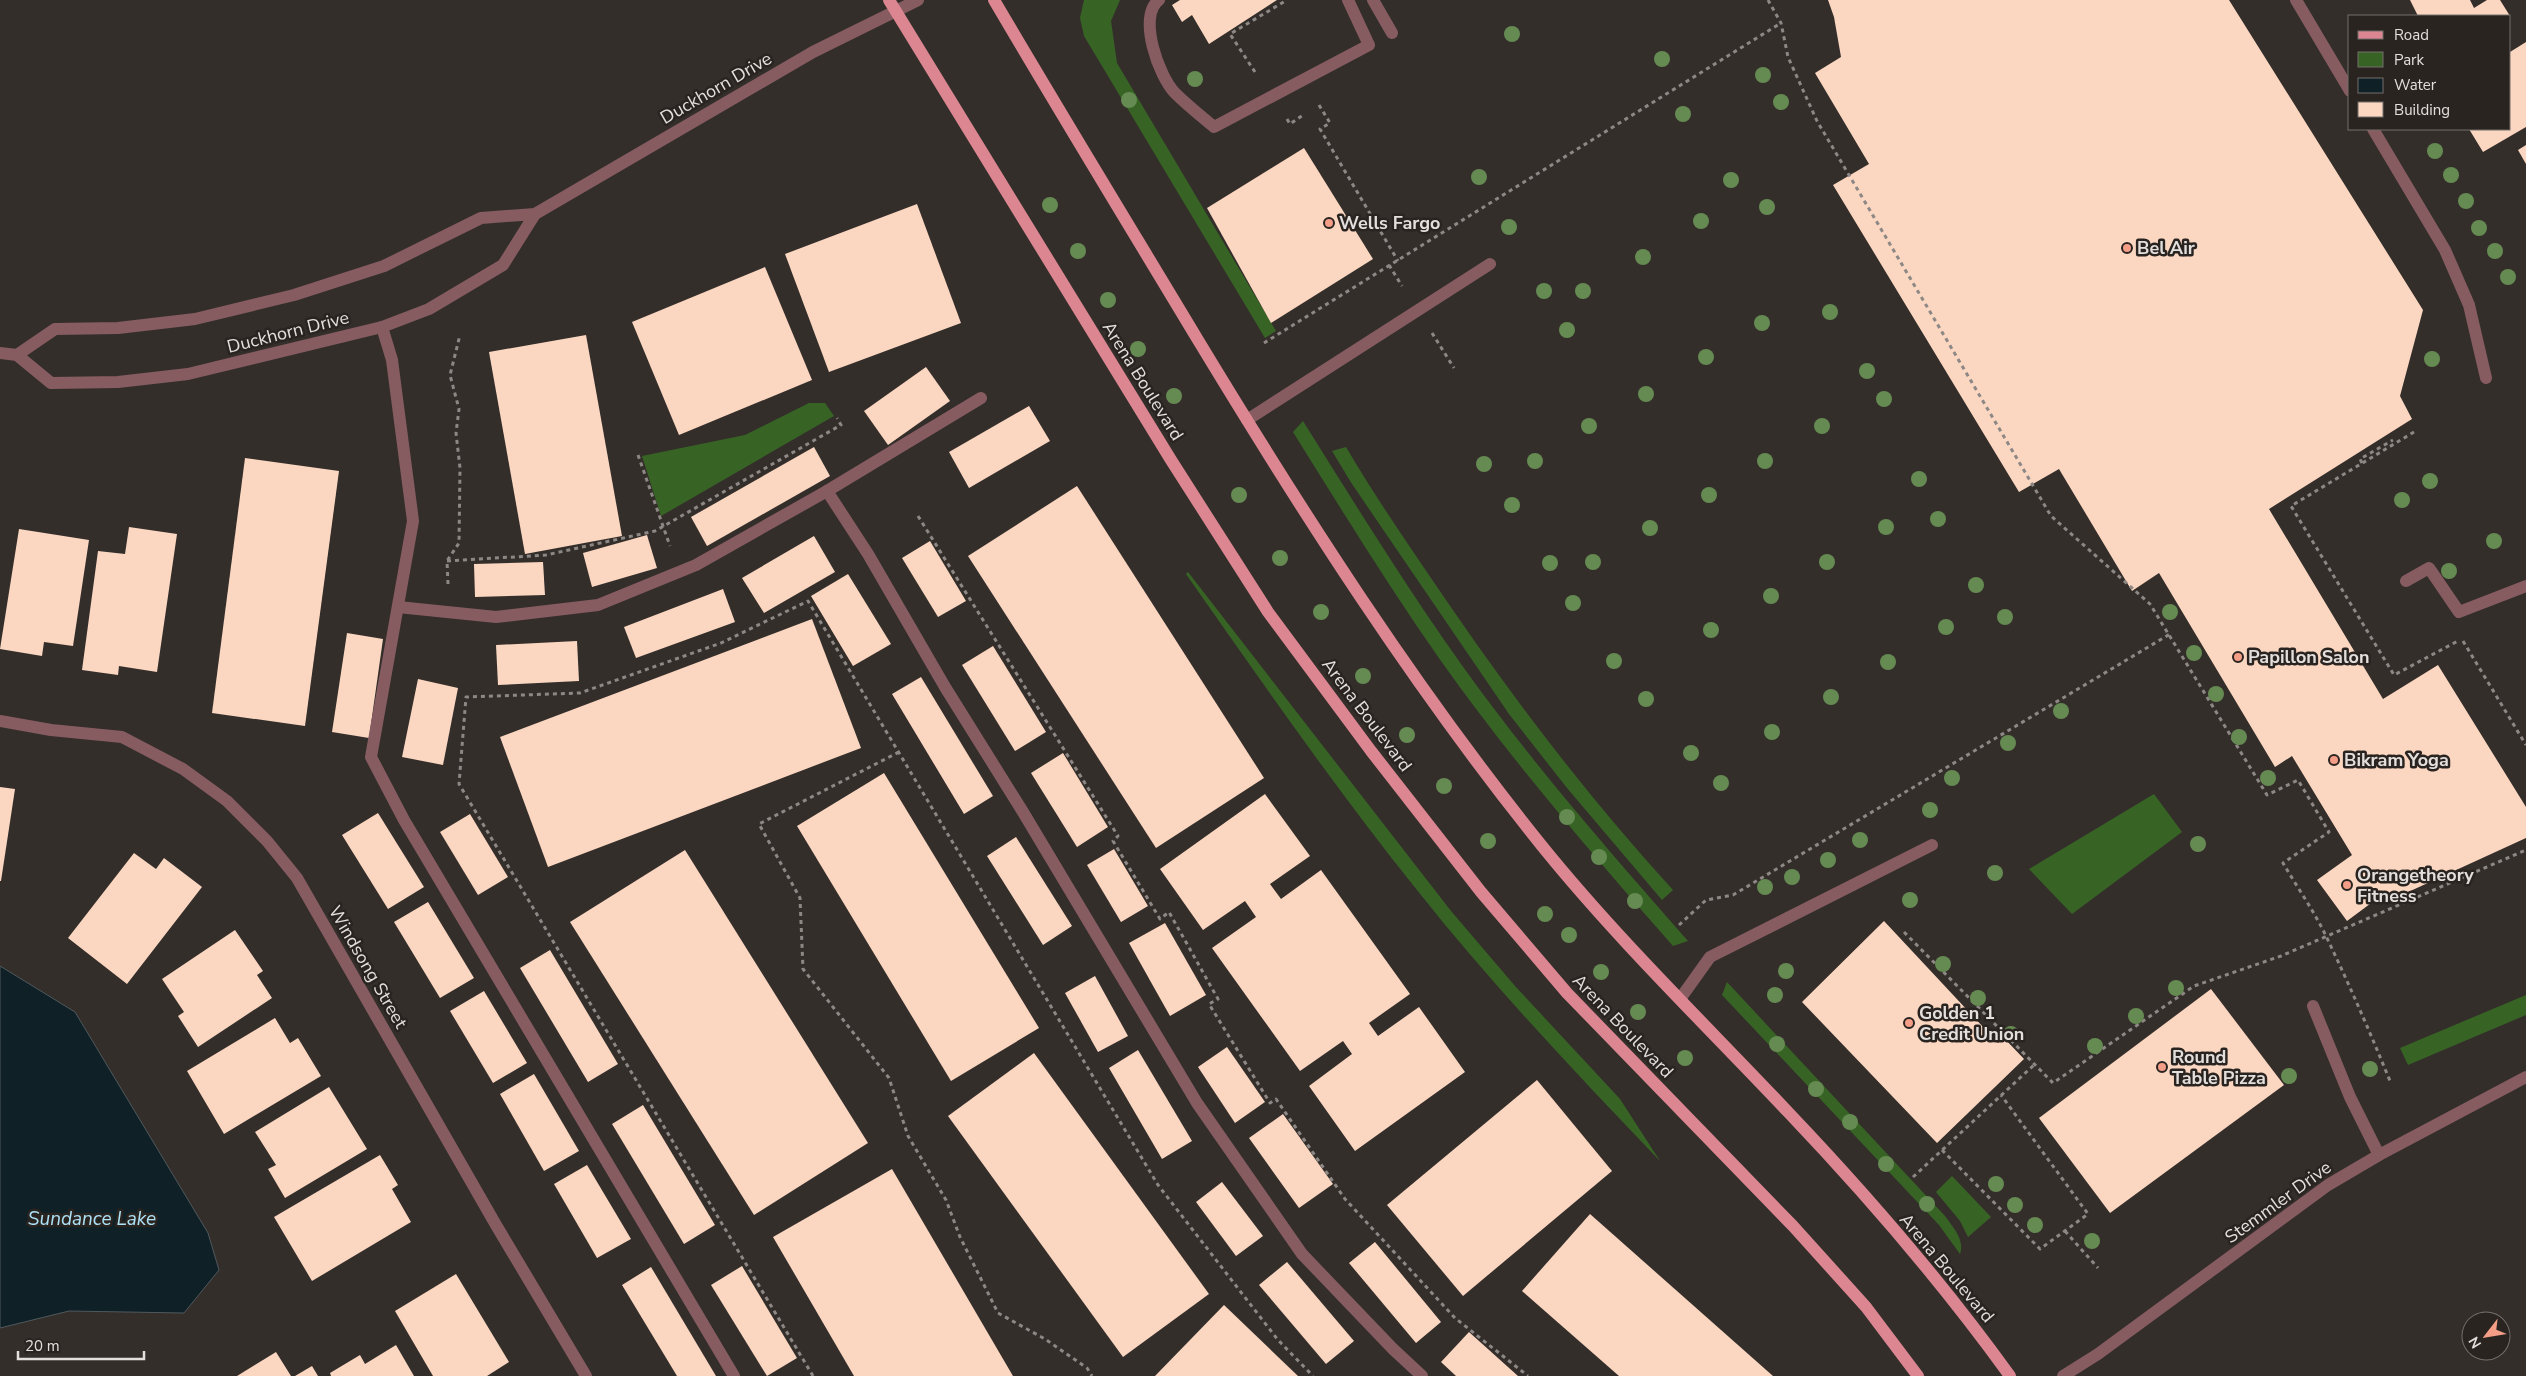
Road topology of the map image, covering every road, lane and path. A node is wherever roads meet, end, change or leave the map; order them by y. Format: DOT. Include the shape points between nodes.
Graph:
graph roads {
  1 [pos="918,0"];
  2 [pos="994,0"];
  3 [pos="1160,0"];
  4 [pos="1287,0"];
  5 [pos="1348,0"];
  6 [pos="1373,0"];
  7 [pos="1768,0"];
  8 [pos="2296,0"];
  9 [pos="892,6"];
  10 [pos="1781,23"];
  11 [pos="1392,33"];
  12 [pos="2348,87"];
  13 [pos="1271,96"];
  14 [pos="1312,109"];
  15 [pos="1304,114"];
  16 [pos="2373,130"];
  17 [pos="535,214"];
  18 [pos="1398,261"];
  19 [pos="1490,264"];
  20 [pos="382,327"];
  21 [pos="460,335"];
  22 [pos="1264,343"];
  23 [pos="0,353"];
  24 [pos="17,355"];
  25 [pos="2486,378"];
  26 [pos="981,398"];
  27 [pos="837,418"];
  28 [pos="1247,420"];
  29 [pos="2393,440"];
  30 [pos="638,455"];
  31 [pos="2362,463"];
  32 [pos="827,491"];
  33 [pos="918,516"];
  34 [pos="662,527"];
  35 [pos="447,561"];
  36 [pos="680,572"];
  37 [pos="2406,581"];
  38 [pos="448,586"];
  39 [pos="2526,586"];
  40 [pos="398,607"];
  41 [pos="2170,634"];
  42 [pos="0,721"];
  43 [pos="900,752"];
  44 [pos="1932,845"];
  45 [pos="2526,850"];
  46 [pos="1679,925"];
  47 [pos="1904,932"];
  48 [pos="2326,935"];
  49 [pos="1680,998"];
  50 [pos="2313,1006"];
  51 [pos="2035,1064"];
  52 [pos="2526,1077"];
  53 [pos="2390,1081"];
  54 [pos="2001,1095"];
  55 [pos="1942,1150"];
  56 [pos="2379,1155"];
  57 [pos="1913,1177"];
  58 [pos="2065,1231"];
  59 [pos="2098,1268"];
  60 [pos="586,1376"];
  61 [pos="734,1376"];
  62 [pos="813,1376"];
  63 [pos="1092,1376"];
  64 [pos="1313,1376"];
  65 [pos="1422,1376"];
  66 [pos="1528,1376"];
  67 [pos="1918,1376"];
  68 [pos="2010,1376"];
  69 [pos="2063,1376"];
  1 -- 9 [label="street, Duckhorn Drive"];
  2 -- 28 [label="main road, Arena Boulevard"];
  3 -- 13 [label="street" via="1156,2 1148,23 1158,63 1174,92 1214,127"];
  4 -- 13 [label="path" via="1230,34"];
  5 -- 13 [label="street" via="1368,45"];
  6 -- 11 [label="street"];
  7 -- 10 [label="path"];
  8 -- 12 [label="street"];
  9 -- 17 [label="street, Duckhorn Drive"];
  9 -- 67 [label="main road, Arena Boulevard" via="1268,612 1371,751 1481,892 1567,993 1793,1226 1866,1307"];
  10 -- 18 [label="path"];
  10 -- 41 [label="path" via="1788,57 1817,121 2051,516 2150,604"];
  13 -- 15 [label="path" via="1290,124"];
  14 -- 18 [label="path" via="1319,105 1330,123 1320,129"];
  16 -- 25 [label="street" via="2445,250 2469,305"];
  17 -- 20 [label="street, Duckhorn Drive" via="503,266 429,309"];
  17 -- 24 [label="street, Duckhorn Drive" via="481,218 384,266 294,295 195,319 118,328 55,329"];
  18 -- 22 [label="path"];
  19 -- 28 [label="street"];
  20 -- 24 [label="street, Duckhorn Drive" via="188,374 118,382 51,383"];
  20 -- 40 [label="street" via="392,360 413,521"];
  21 -- 35 [label="path" via="450,375 459,409 456,433 460,468 459,542"];
  23 -- 24 [label="street"];
  26 -- 32 [label="street"];
  27 -- 34 [label="path" via="841,425"];
  28 -- 49 [label="main road, Arena Boulevard" via="1337,564 1436,707 1542,846 1610,926"];
  29 -- 31 [label="path" via="2360,459"];
  30 -- 34 [label="path"];
  32 -- 36 [label="street"];
  32 -- 65 [label="street" via="1197,1103 1302,1254"];
  33 -- 66 [label="path" via="1118,836 1113,841 1160,919 1169,912 1218,999 1209,1004 1270,1103 1276,1099 1345,1198 1455,1318"];
  34 -- 35 [label="path" via="556,554"];
  34 -- 36 [label="path"];
  35 -- 38 [label="path"];
  36 -- 40 [label="street" via="598,605 496,617"];
  37 -- 39 [label="street" via="2429,568 2459,612"];
  40 -- 61 [label="street" via="371,757 404,820"];
  41 -- 46 [label="path" via="1733,895 1706,900"];
  41 -- 48 [label="path" via="2267,795 2298,780 2329,832 2283,863"];
  42 -- 60 [label="street, Windsong Street" via="122,737 183,768 227,801 267,841 297,878 496,1226"];
  43 -- 62 [label="path" via="808,601 721,643 580,693 466,697 459,784"];
  43 -- 63 [label="path" via="759,824 800,898 803,970 889,1078 908,1136 946,1200 960,1237 998,1313 1045,1339 1087,1368"];
  43 -- 64 [label="path" via="1158,1185 1278,1340"];
  44 -- 49 [label="street" via="1710,957"];
  45 -- 48 [label="path"];
  47 -- 51 [label="path"];
  48 -- 51 [label="path" via="2281,956 2194,986 2053,1083"];
  48 -- 53 [label="path"];
  49 -- 68 [label="main road, Arena Boulevard" via="1878,1213 1965,1314"];
  50 -- 56 [label="street" via="2350,1097"];
  51 -- 54 [label="path"];
  52 -- 56 [label="street, Stemmler Drive"];
  54 -- 55 [label="path"];
  54 -- 58 [label="path" via="2088,1214"];
  55 -- 57 [label="path"];
  55 -- 58 [label="path" via="2040,1249"];
  56 -- 69 [label="street, Stemmler Drive" via="2328,1185 2098,1354"];
  58 -- 59 [label="path"];
}
